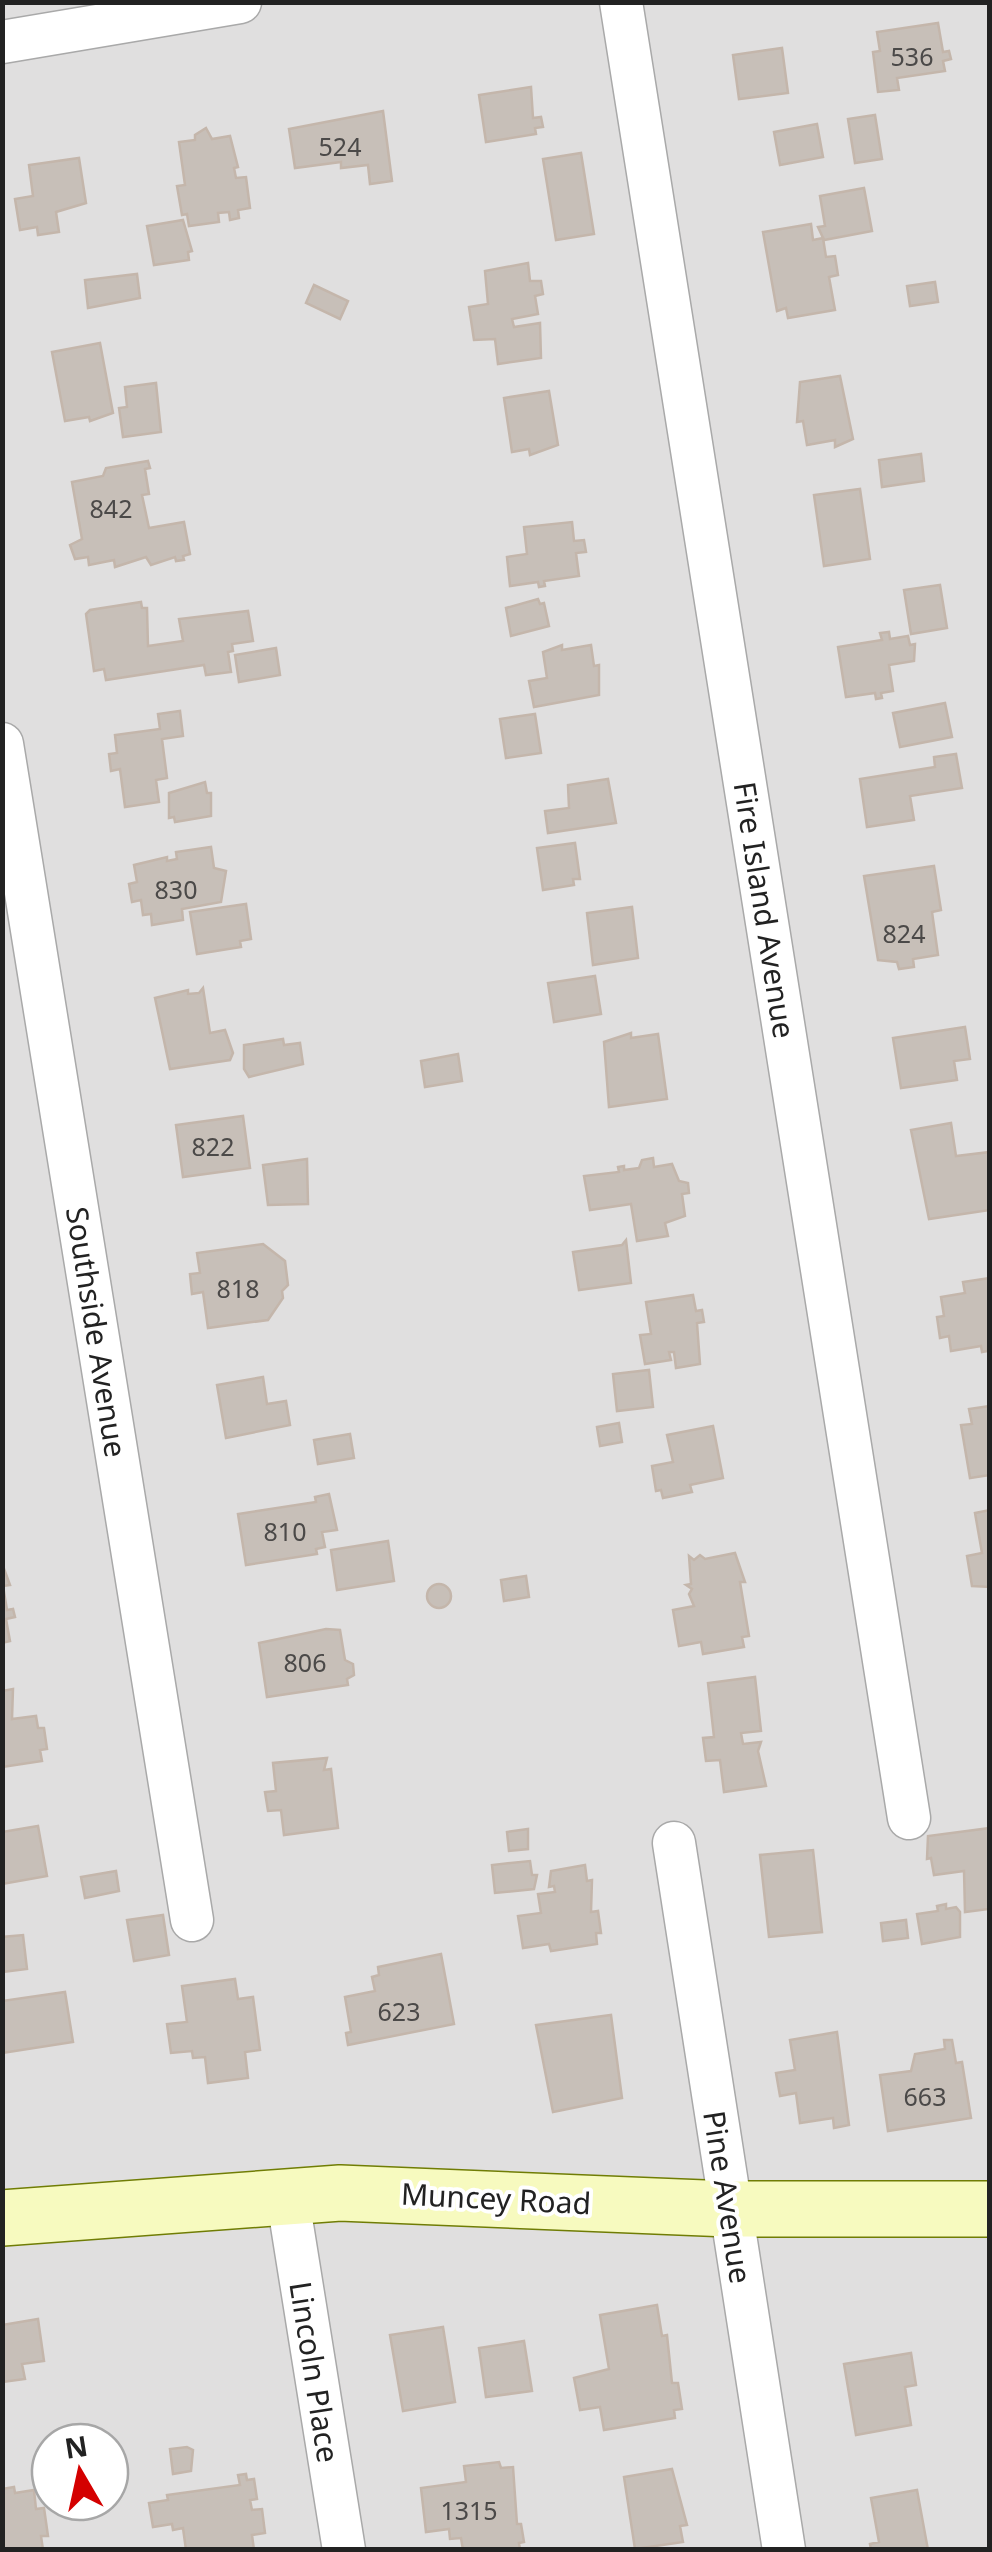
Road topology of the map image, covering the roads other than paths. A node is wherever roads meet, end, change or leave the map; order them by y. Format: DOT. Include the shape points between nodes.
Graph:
graph roads {
  1 [pos="240,2"];
  2 [pos="621,2"];
  3 [pos="2,42"];
  4 [pos="2,744"];
  5 [pos="909,1818"];
  6 [pos="674,1843"];
  7 [pos="192,1920"];
  8 [pos="287,2194"];
  9 [pos="729,2208"];
  10 [pos="990,2209"];
  11 [pos="2,2218"];
  12 [pos="344,2550"];
  13 [pos="784,2550"];
  1 -- 3 [label="street"];
  2 -- 5 [label="street, Fire Island Avenue"];
  4 -- 7 [label="street, Southside Avenue"];
  6 -- 9 [label="street, Pine Avenue"];
  8 -- 9 [label="street, Muncey Road"];
  8 -- 11 [label="street, Muncey Road"];
  8 -- 12 [label="street, Lincoln Place"];
  9 -- 10 [label="street, Muncey Road"];
  9 -- 13 [label="street, Pine Avenue"];
}
